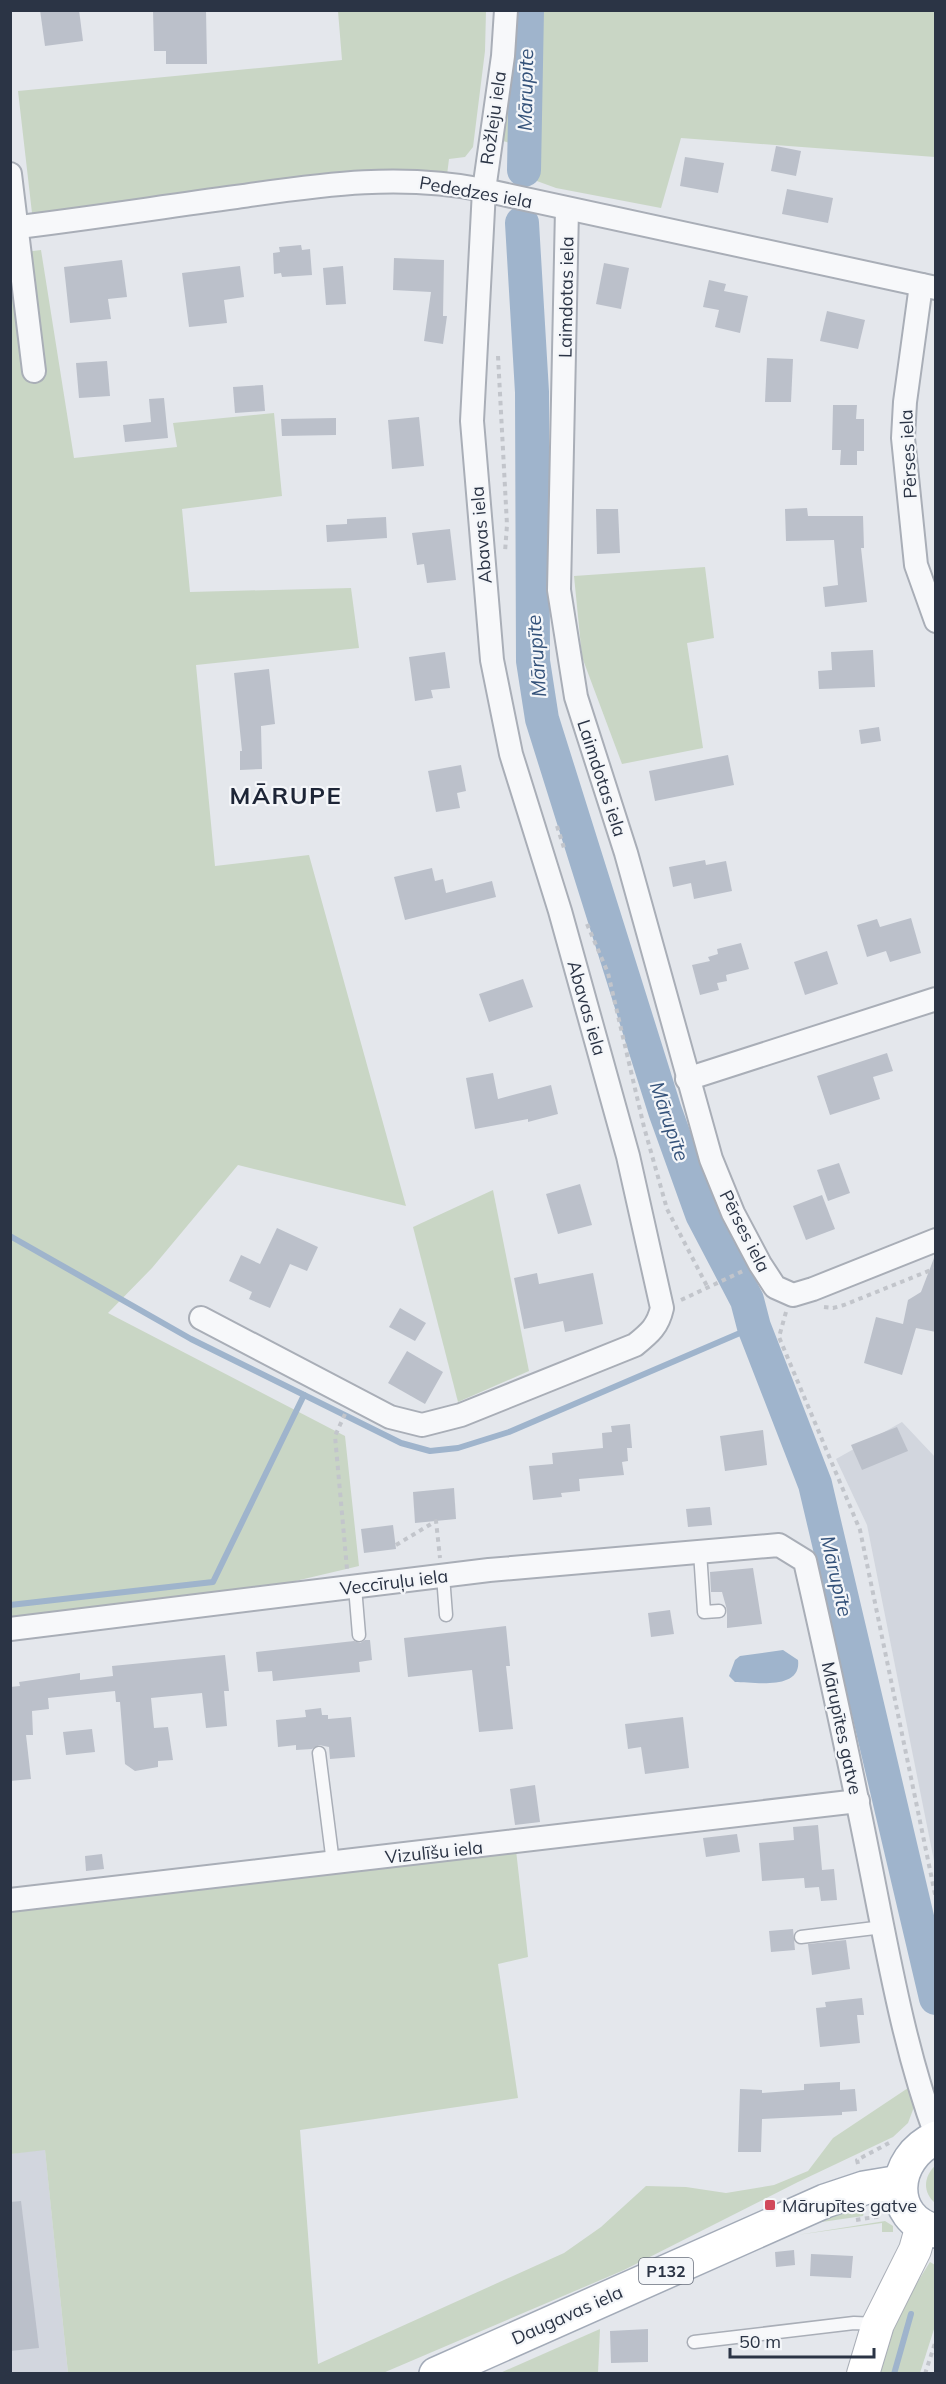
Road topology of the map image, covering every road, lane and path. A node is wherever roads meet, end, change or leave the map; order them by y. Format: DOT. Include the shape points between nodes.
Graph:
graph roads {
  1 [pos="506,10"];
  2 [pos="10,174"];
  3 [pos="484,190"];
  4 [pos="567,209"];
  5 [pos="13,228"];
  6 [pos="928,286"];
  7 [pos="498,353"];
  8 [pos="34,371"];
  9 [pos="505,560"];
  10 [pos="936,621"];
  11 [pos="555,822"];
  12 [pos="566,861"];
  13 [pos="586,922"];
  14 [pos="936,999"];
  15 [pos="687,1079"];
  16 [pos="936,1240"];
  17 [pos="748,1269"];
  18 [pos="708,1288"];
  19 [pos="793,1295"];
  20 [pos="662,1308"];
  21 [pos="201,1318"];
  22 [pos="341,1424"];
  23 [pos="396,1545"];
  24 [pos="779,1545"];
  25 [pos="700,1552"];
  26 [pos="443,1576"];
  27 [pos="352,1587"];
  28 [pos="719,1611"];
  29 [pos="447,1615"];
  30 [pos="10,1629"];
  31 [pos="359,1635"];
  32 [pos="320,1753"];
  33 [pos="858,1802"];
  34 [pos="333,1863"];
  35 [pos="936,1899"];
  36 [pos="10,1900"];
  37 [pos="883,1927"];
  38 [pos="801,1938"];
  39 [pos="936,2136"];
  40 [pos="900,2182"];
  41 [pos="886,2215"];
  42 [pos="850,2221"];
  43 [pos="929,2228"];
  44 [pos="878,2324"];
  45 [pos="936,2340"];
  46 [pos="694,2342"];
  47 [pos="436,2373"];
  48 [pos="863,2373"];
  49 [pos="925,2373"];
  1 -- 3 [label="street, Rožleju iela"];
  2 -- 5 [label="street"];
  3 -- 4 [label="street, Pededzes iela"];
  3 -- 5 [label="street, Pededzes iela" via="423,181 358,181"];
  3 -- 20 [label="street, Abavas iela" via="472,420 492,660 511,754 560,911 628,1156"];
  4 -- 6 [label="street, Pededzes iela"];
  4 -- 15 [label="street, Laimdotas iela" via="559,590 576,697 626,853"];
  5 -- 8 [label="street"];
  6 -- 10 [label="street, Pērses iela" via="905,402 903,438 916,565"];
  7 -- 9 [label="path" via="507,525"];
  11 -- 12 [label="path"];
  13 -- 18 [label="path" via="608,973 667,1209"];
  14 -- 15 [label="street"];
  15 -- 19 [label="street, Pērses iela" via="711,1159 733,1213 775,1287"];
  16 -- 19 [label="street"];
  17 -- 18 [label="path"];
  18 -- 20 [label="path"];
  19 -- 35 [label="path" via="779,1337 860,1530"];
  20 -- 21 [label="street" via="654,1330 635,1345 461,1415 422,1425 390,1417"];
  22 -- 27 [label="path" via="335,1436"];
  23 -- 26 [label="path" via="436,1521"];
  24 -- 25 [label="street, Veccīruļu iela"];
  24 -- 33 [label="street, Mārupītes gatve" via="805,1561"];
  25 -- 26 [label="street, Veccīruļu iela"];
  25 -- 28 [label="lane" via="704,1612"];
  26 -- 27 [label="street, Veccīruļu iela"];
  26 -- 29 [label="lane"];
  27 -- 30 [label="street, Veccīruļu iela"];
  27 -- 31 [label="lane"];
  32 -- 34 [label="lane"];
  33 -- 34 [label="street, Vizulīšu iela"];
  33 -- 37 [label="street, Mārupītes gatve"];
  34 -- 36 [label="street, Vizulīšu iela"];
  37 -- 38 [label="lane"];
  37 -- 39 [label="street, Mārupītes gatve" via="922,2098"];
  39 -- 40 [label="main road" via="911,2154"];
  40 -- 43 [label="main road" via="908,2211"];
  40 -- 47 [label="main road, Daugavas iela / P132" via="825,2200"];
  41 -- 42 [label="path"];
  43 -- 44 [label="street"];
  44 -- 46 [label="lane" via="854,2323"];
  44 -- 48 [label="street"];
  45 -- 49 [label="path"];
}
